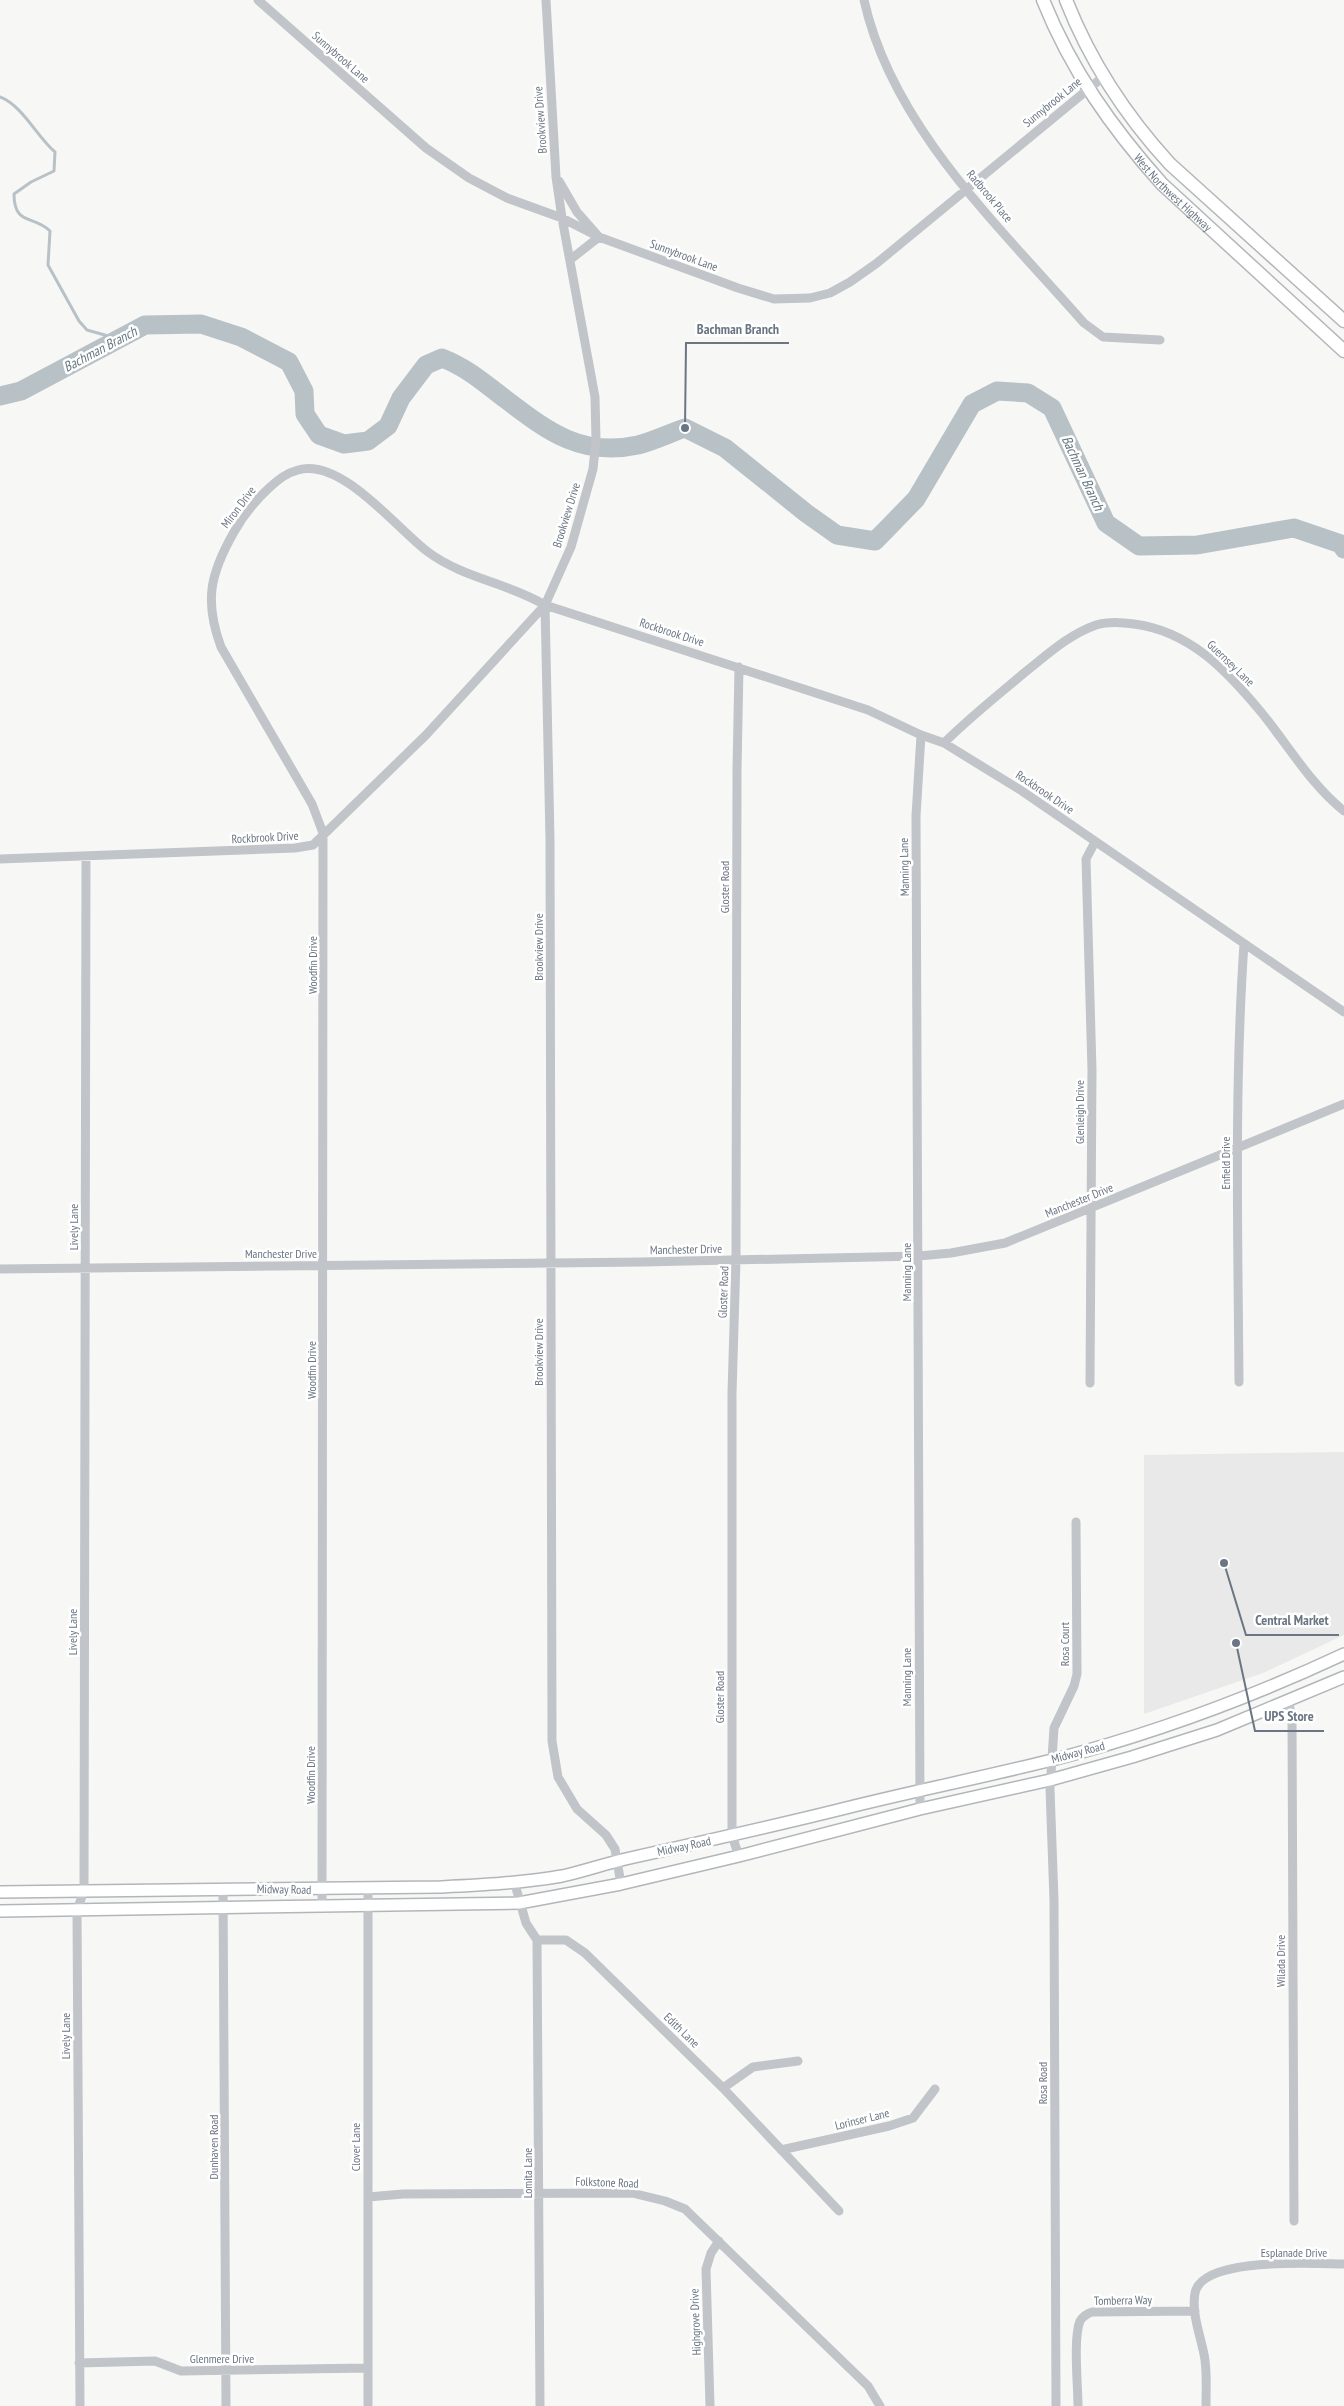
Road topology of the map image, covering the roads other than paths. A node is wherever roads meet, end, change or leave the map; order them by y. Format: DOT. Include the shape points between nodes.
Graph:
graph roads {
  1 [pos="258,0"];
  2 [pos="546,0"];
  3 [pos="864,0"];
  4 [pos="1043,0"];
  5 [pos="1066,0"];
  6 [pos="1103,77"];
  7 [pos="1087,89"];
  8 [pos="556,177"];
  9 [pos="966,188"];
  10 [pos="562,218"];
  11 [pos="599,237"];
  12 [pos="571,259"];
  13 [pos="1332,311"];
  14 [pos="1344,321"];
  15 [pos="1318,327"];
  16 [pos="1160,340"];
  17 [pos="1344,351"];
  18 [pos="545,605"];
  19 [pos="739,668"];
  20 [pos="921,735"];
  21 [pos="944,742"];
  22 [pos="1344,811"];
  23 [pos="324,833"];
  24 [pos="1095,842"];
  25 [pos="86,857"];
  26 [pos="0,859"];
  27 [pos="1244,944"];
  28 [pos="1344,1012"];
  29 [pos="1344,1104"];
  30 [pos="1237,1148"];
  31 [pos="1092,1208"];
  32 [pos="919,1256"];
  33 [pos="736,1260"];
  34 [pos="550,1263"];
  35 [pos="324,1266"];
  36 [pos="85,1267"];
  37 [pos="0,1269"];
  38 [pos="1239,1382"];
  39 [pos="1090,1383"];
  40 [pos="1076,1522"];
  41 [pos="1344,1654"];
  42 [pos="1344,1677"];
  43 [pos="1280,1683"];
  44 [pos="1288,1702"];
  45 [pos="1051,1760"];
  46 [pos="1050,1780"];
  47 [pos="919,1790"];
  48 [pos="920,1808"];
  49 [pos="732,1836"];
  50 [pos="739,1856"];
  51 [pos="616,1861"];
  52 [pos="514,1881"];
  53 [pos="621,1884"];
  54 [pos="223,1888"];
  55 [pos="368,1888"];
  56 [pos="322,1890"];
  57 [pos="84,1891"];
  58 [pos="0,1892"];
  59 [pos="519,1903"];
  60 [pos="368,1906"];
  61 [pos="322,1907"];
  62 [pos="223,1909"];
  63 [pos="77,1910"];
  64 [pos="0,1911"];
  65 [pos="537,1940"];
  66 [pos="798,2061"];
  67 [pos="723,2088"];
  68 [pos="935,2088"];
  69 [pos="781,2150"];
  70 [pos="539,2194"];
  71 [pos="368,2198"];
  72 [pos="838,2211"];
  73 [pos="1294,2221"];
  74 [pos="720,2241"];
  75 [pos="1344,2264"];
  76 [pos="1195,2311"];
  77 [pos="80,2363"];
  78 [pos="368,2368"];
  79 [pos="227,2372"];
  80 [pos="80,2406"];
  81 [pos="226,2406"];
  82 [pos="368,2406"];
  83 [pos="540,2406"];
  84 [pos="710,2406"];
  85 [pos="880,2406"];
  86 [pos="1056,2406"];
  87 [pos="1078,2406"];
  88 [pos="1206,2406"];
  1 -- 10 [label="street, Sunnybrook Lane" via="426,148 469,178 500,194"];
  2 -- 8 [label="street, Brookview Drive"];
  3 -- 9 [label="street, Radbrook Place" via="885,63 911,112"];
  4 -- 7 [label="main road, West Northwest Highway"];
  5 -- 6 [label="main road, West Northwest Highway"];
  6 -- 7 [label="street, Sunnybrook Lane"];
  6 -- 13 [label="main road, West Northwest Highway" via="1126,112 1170,164"];
  7 -- 9 [label="street, Sunnybrook Lane"];
  7 -- 15 [label="main road, West Northwest Highway" via="1116,130 1162,184"];
  8 -- 10 [label="street, Brookview Drive"];
  8 -- 11 [label="street" via="577,212"];
  9 -- 11 [label="street, Sunnybrook Lane" via="850,282 830,293 810,298 774,299"];
  9 -- 16 [label="street, Radbrook Place" via="1084,323 1103,337"];
  10 -- 11 [label="street, Sunnybrook Lane"];
  10 -- 12 [label="street, Brookview Drive"];
  11 -- 12 [label="street"];
  12 -- 18 [label="street, Brookview Drive" via="595,397 596,440 593,469 571,547"];
  13 -- 14 [label="main road, West Northwest Highway"];
  13 -- 15 [label="main road"];
  15 -- 17 [label="main road, West Northwest Highway"];
  18 -- 19 [label="street, Rockbrook Drive"];
  18 -- 23 [label="street, Rockbrook Drive" via="426,735"];
  18 -- 23 [label="street, Miron Drive" via="524,593 459,570 428,552 370,499 335,475 299,469 284,476 261,496 235,530 216,565 210,602 212,623 221,647 312,804"];
  18 -- 34 [label="street, Brookview Drive" via="550,839"];
  19 -- 20 [label="street, Rockbrook Drive" via="868,710"];
  19 -- 33 [label="street, Gloster Road"];
  20 -- 21 [label="street, Rockbrook Drive"];
  20 -- 32 [label="street, Manning Lane" via="916,816"];
  21 -- 22 [label="street, Guernsey Lane" via="1054,648 1073,636 1107,623 1144,625 1181,639 1212,659 1251,700 1318,785"];
  21 -- 24 [label="street, Rockbrook Drive"];
  23 -- 25 [label="street, Rockbrook Drive" via="313,845 304,848"];
  23 -- 35 [label="street, Woodfin Drive"];
  24 -- 27 [label="street, Rockbrook Drive"];
  24 -- 31 [label="street, Glenleigh Drive" via="1086,859"];
  25 -- 26 [label="street, Rockbrook Drive"];
  25 -- 36 [label="street, Lively Lane"];
  27 -- 28 [label="street, Rockbrook Drive"];
  27 -- 30 [label="street, Enfield Drive"];
  29 -- 30 [label="street, Manchester Drive"];
  30 -- 31 [label="street, Manchester Drive"];
  30 -- 38 [label="street, Enfield Drive"];
  31 -- 32 [label="street, Manchester Drive" via="1005,1243"];
  31 -- 39 [label="street, Glenleigh Drive"];
  32 -- 33 [label="street, Manchester Drive"];
  32 -- 47 [label="street, Manning Lane"];
  33 -- 34 [label="street, Manchester Drive"];
  33 -- 49 [label="street, Gloster Road" via="732,1393"];
  34 -- 35 [label="street, Manchester Drive"];
  34 -- 51 [label="street, Brookview Drive" via="554,1761 568,1796 606,1836 615,1849"];
  35 -- 36 [label="street, Manchester Drive"];
  35 -- 56 [label="street, Woodfin Drive"];
  36 -- 37 [label="street, Manchester Drive"];
  36 -- 57 [label="street, Lively Lane"];
  40 -- 45 [label="street, Rosa Court" via="1076,1674 1074,1686 1054,1728"];
  41 -- 43 [label="main road, Midway Road"];
  42 -- 44 [label="main road, Midway Road"];
  43 -- 44 [label="main road"];
  43 -- 45 [label="main road, Midway Road" via="1173,1723"];
  44 -- 46 [label="main road, Midway Road" via="1174,1744"];
  44 -- 73 [label="street, Wilada Drive" via="1292,1716"];
  45 -- 46 [label="street, Rosa Road"];
  45 -- 47 [label="main road, Midway Road"];
  46 -- 48 [label="main road, Midway Road"];
  46 -- 86 [label="street, Rosa Road" via="1054,1900"];
  47 -- 48 [label="street, Manning Lane"];
  47 -- 49 [label="main road, Midway Road"];
  48 -- 50 [label="main road, Midway Road"];
  49 -- 50 [label="street, Gloster Road"];
  49 -- 51 [label="main road, Midway Road"];
  50 -- 53 [label="main road, Midway Road"];
  51 -- 52 [label="main road, Midway Road" via="561,1876"];
  51 -- 53 [label="street, Brookview Drive"];
  52 -- 55 [label="main road, Midway Road" via="471,1886"];
  52 -- 59 [label="street"];
  53 -- 59 [label="main road, Midway Road"];
  54 -- 56 [label="main road, Midway Road"];
  54 -- 57 [label="main road, Midway Road"];
  54 -- 62 [label="street, Dunhaven Road"];
  55 -- 56 [label="main road, Midway Road"];
  55 -- 60 [label="street, Clover Lane"];
  56 -- 61 [label="street, Woodfin Drive"];
  57 -- 58 [label="main road, Midway Road"];
  57 -- 63 [label="street, Lively Lane"];
  59 -- 60 [label="main road, Midway Road"];
  59 -- 65 [label="street"];
  60 -- 61 [label="main road, Midway Road"];
  60 -- 71 [label="street, Clover Lane"];
  61 -- 62 [label="main road, Midway Road"];
  62 -- 63 [label="main road, Midway Road"];
  62 -- 79 [label="street, Dunhaven Road"];
  63 -- 64 [label="main road, Midway Road"];
  63 -- 77 [label="street, Lively Lane"];
  65 -- 67 [label="street, Edith Lane" via="566,1940 585,1953"];
  65 -- 70 [label="street, Lomita Lane"];
  66 -- 67 [label="street" via="753,2067"];
  67 -- 69 [label="street, Edith Lane"];
  68 -- 69 [label="street, Lorinser Lane" via="913,2118"];
  69 -- 72 [label="street, Edith Lane"];
  70 -- 71 [label="street, Folkstone Road" via="403,2194"];
  70 -- 74 [label="street, Folkstone Road" via="632,2193 665,2201 685,2210"];
  70 -- 83 [label="street, Lomita Lane"];
  71 -- 78 [label="street, Clover Lane"];
  74 -- 84 [label="street, Highgrove Drive" via="711,2253 706,2269"];
  74 -- 85 [label="street, Folkstone Road" via="868,2386"];
  75 -- 76 [label="street, Esplanade Drive" via="1263,2263 1234,2268 1206,2277 1199,2283"];
  76 -- 87 [label="street, Tomberra Way" via="1085,2314 1077,2339"];
  76 -- 88 [label="street" via="1206,2362"];
  77 -- 79 [label="street, Glenmere Drive" via="155,2361 181,2371"];
  77 -- 80 [label="street, Lively Lane"];
  78 -- 79 [label="street, Glenmere Drive"];
  78 -- 82 [label="street, Clover Lane"];
  79 -- 81 [label="street, Dunhaven Road"];
}
